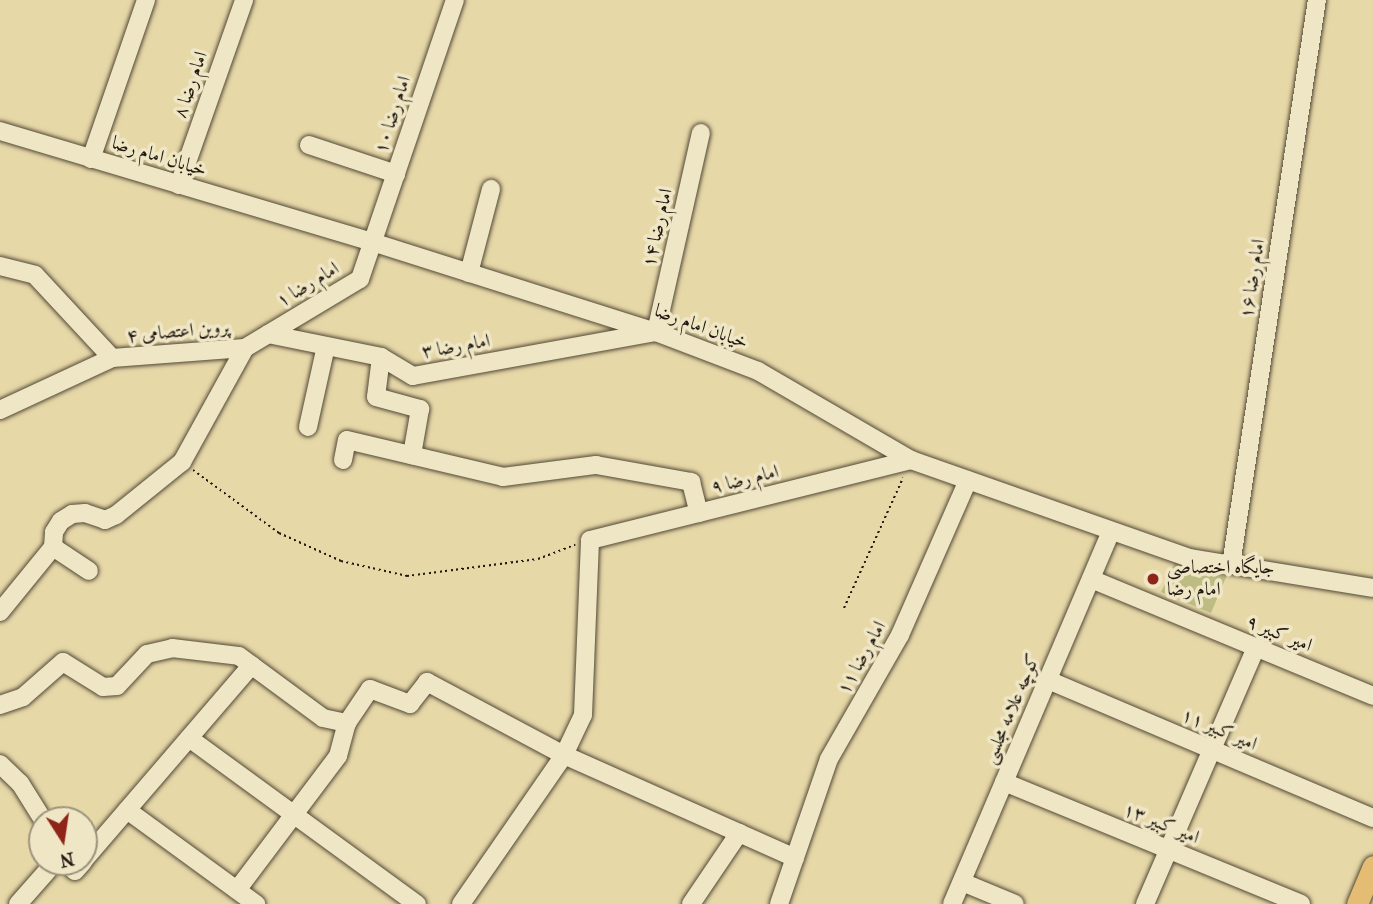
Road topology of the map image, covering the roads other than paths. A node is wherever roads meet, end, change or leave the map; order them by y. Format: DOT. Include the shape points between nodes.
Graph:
graph roads {
  1 [pos="146,0"];
  2 [pos="244,0"];
  3 [pos="1317,0"];
  4 [pos="448,2"];
  5 [pos="0,131"];
  6 [pos="701,133"];
  7 [pos="309,145"];
  8 [pos="91,159"];
  9 [pos="396,174"];
  10 [pos="179,185"];
  11 [pos="491,189"];
  12 [pos="372,242"];
  13 [pos="0,266"];
  14 [pos="469,273"];
  15 [pos="656,332"];
  16 [pos="268,334"];
  17 [pos="326,346"];
  18 [pos="245,348"];
  19 [pos="381,357"];
  20 [pos="112,358"];
  21 [pos="0,410"];
  22 [pos="308,427"];
  23 [pos="412,455"];
  24 [pos="343,460"];
  25 [pos="911,460"];
  26 [pos="968,480"];
  27 [pos="699,513"];
  28 [pos="1111,531"];
  29 [pos="53,547"];
  30 [pos="1231,565"];
  31 [pos="89,571"];
  32 [pos="1091,579"];
  33 [pos="1373,588"];
  34 [pos="0,612"];
  35 [pos="1256,647"];
  36 [pos="252,665"];
  37 [pos="1048,680"];
  38 [pos="1373,696"];
  39 [pos="0,705"];
  40 [pos="347,723"];
  41 [pos="189,738"];
  42 [pos="1212,750"];
  43 [pos="564,755"];
  44 [pos="0,764"];
  45 [pos="1004,782"];
  46 [pos="34,806"];
  47 [pos="127,810"];
  48 [pos="294,815"];
  49 [pos="1373,818"];
  50 [pos="739,833"];
  51 [pos="98,844"];
  52 [pos="1169,849"];
  53 [pos="795,858"];
  54 [pos="1373,866"];
  55 [pos="43,876"];
  56 [pos="962,882"];
  57 [pos="237,890"];
  58 [pos="18,904"];
  59 [pos="256,904"];
  60 [pos="417,904"];
  61 [pos="461,904"];
  62 [pos="691,904"];
  63 [pos="779,904"];
  64 [pos="952,904"];
  65 [pos="1015,904"];
  66 [pos="1145,904"];
  67 [pos="1301,904"];
  68 [pos="1357,904"];
  1 -- 8 [label="street"];
  2 -- 10 [label="street, امام رضا ۸"];
  3 -- 30 [label="street, امام رضا ۱۶"];
  4 -- 9 [label="street, امام رضا ۱۰"];
  5 -- 8 [label="street, خیابان امام رضا"];
  6 -- 15 [label="street, امام رضا ۱۴"];
  7 -- 9 [label="street"];
  8 -- 10 [label="street, خیابان امام رضا"];
  9 -- 12 [label="street, امام رضا ۱۰"];
  10 -- 12 [label="street, خیابان امام رضا"];
  11 -- 14 [label="street"];
  12 -- 14 [label="street, خیابان امام رضا"];
  12 -- 16 [label="street, امام رضا ۱" via="360,279"];
  13 -- 20 [label="street" via="34,275"];
  14 -- 15 [label="street, خیابان امام رضا"];
  15 -- 19 [label="street, امام رضا ۳" via="413,376"];
  15 -- 25 [label="street, خیابان امام رضا" via="758,371"];
  16 -- 17 [label="street, امام رضا ۳"];
  16 -- 18 [label="street, امام رضا ۱"];
  17 -- 19 [label="street, امام رضا ۳"];
  17 -- 22 [label="street"];
  18 -- 20 [label="street, پروین اعتصامی ۴"];
  18 -- 29 [label="street" via="182,462 116,515 105,520 72,514 61,521"];
  19 -- 23 [label="street" via="376,397 420,409"];
  20 -- 21 [label="street, پروین اعتصامی ۴"];
  23 -- 24 [label="street" via="347,440"];
  23 -- 27 [label="street" via="503,477 596,465 691,482"];
  25 -- 26 [label="street, خیابان امام رضا"];
  25 -- 27 [label="street, امام رضا ۹"];
  26 -- 28 [label="street, خیابان امام رضا"];
  26 -- 53 [label="street, امام رضا ۱۱" via="900,635 829,759"];
  27 -- 43 [label="street, امام رضا ۹" via="590,540 583,715"];
  28 -- 30 [label="street, خیابان امام رضا" via="1190,558"];
  28 -- 32 [label="street, کوچه علامه مجلسی"];
  29 -- 31 [label="street"];
  29 -- 34 [label="street"];
  30 -- 33 [label="street, خیابان امام رضا"];
  32 -- 35 [label="street, امیر کبیر ۹"];
  32 -- 37 [label="street, کوچه علامه مجلسی"];
  35 -- 38 [label="street, امیر کبیر ۹"];
  35 -- 42 [label="street"];
  36 -- 39 [label="street" via="239,656 172,648 147,654 117,687 103,687 63,663 23,697"];
  36 -- 40 [label="street" via="323,718"];
  36 -- 41 [label="street"];
  37 -- 42 [label="street, امیر کبیر ۱۱"];
  37 -- 45 [label="street, کوچه علامه مجلسی"];
  40 -- 43 [label="street" via="370,689 410,704 428,682"];
  40 -- 48 [label="street" via="338,755"];
  41 -- 47 [label="street"];
  41 -- 48 [label="street"];
  42 -- 49 [label="street, امیر کبیر ۱۱"];
  42 -- 52 [label="street"];
  43 -- 50 [label="street"];
  43 -- 61 [label="street"];
  44 -- 46 [label="street"];
  45 -- 52 [label="street, امیر کبیر ۱۳"];
  45 -- 56 [label="street, کوچه علامه مجلسی"];
  47 -- 51 [label="street"];
  47 -- 57 [label="street"];
  48 -- 57 [label="street"];
  48 -- 60 [label="street"];
  50 -- 53 [label="street"];
  50 -- 62 [label="street"];
  52 -- 66 [label="street"];
  52 -- 67 [label="street, امیر کبیر ۱۳"];
  53 -- 63 [label="street, امام رضا ۱۱"];
  54 -- 68 [label="main road"];
  55 -- 58 [label="street"];
  56 -- 64 [label="street, کوچه علامه مجلسی"];
  56 -- 65 [label="street"];
  57 -- 59 [label="street"];
}
